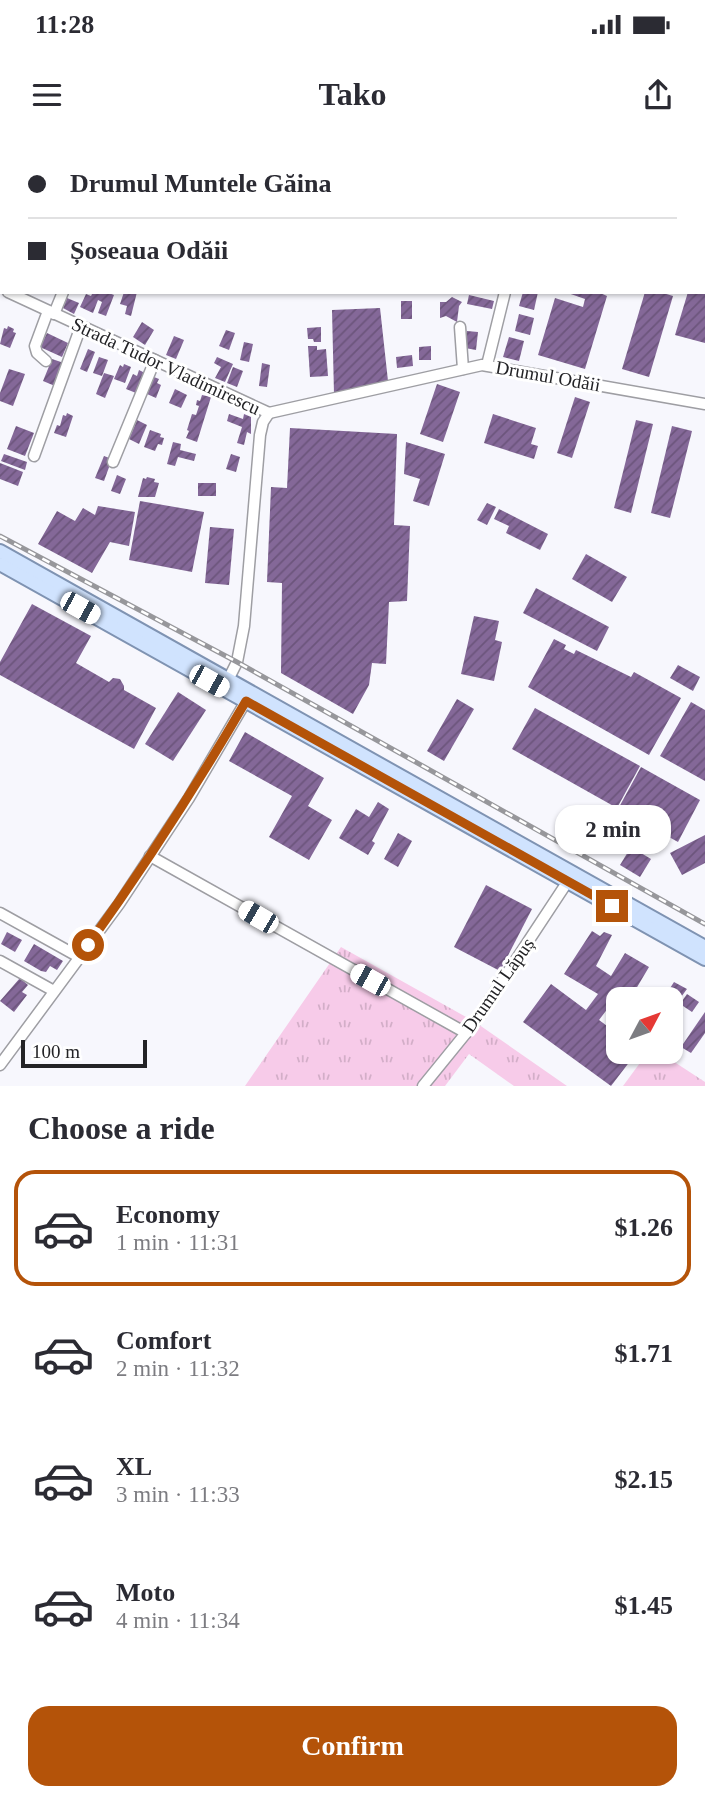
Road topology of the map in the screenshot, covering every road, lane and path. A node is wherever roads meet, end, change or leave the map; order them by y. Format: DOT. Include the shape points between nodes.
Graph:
graph roads {
  1 [pos="12,294"];
  2 [pos="62,294"];
  3 [pos="505,294"];
  4 [pos="51,312"];
  5 [pos="81,326"];
  6 [pos="460,327"];
  7 [pos="155,360"];
  8 [pos="46,361"];
  9 [pos="487,365"];
  10 [pos="463,369"];
  11 [pos="705,404"];
  12 [pos="269,413"];
  13 [pos="34,456"];
  14 [pos="113,462"];
  15 [pos="0,551"];
  16 [pos="0,564"];
  17 [pos="229,678"];
  18 [pos="246,701"];
  19 [pos="150,856"];
  20 [pos="568,881"];
  21 [pos="0,913"];
  22 [pos="705,947"];
  23 [pos="79,957"];
  24 [pos="705,959"];
  25 [pos="0,961"];
  26 [pos="54,991"];
  27 [pos="466,1033"];
  28 [pos="0,1064"];
  29 [pos="424,1086"];
  1 -- 4 [label="street, Strada Tudor Vladimirescu"];
  2 -- 4 [label="street"];
  3 -- 9 [label="street"];
  4 -- 5 [label="street, Strada Tudor Vladimirescu"];
  4 -- 8 [label="street" via="34,346"];
  5 -- 7 [label="street, Strada Tudor Vladimirescu"];
  5 -- 13 [label="street"];
  6 -- 10 [label="street"];
  7 -- 12 [label="street, Strada Tudor Vladimirescu"];
  7 -- 14 [label="street"];
  9 -- 10 [label="street, Drumul Odăii"];
  9 -- 11 [label="street, Drumul Odăii"];
  10 -- 12 [label="street, Drumul Odăii"];
  12 -- 17 [label="street, Strada Tudor Vladimirescu" via="260,435 244,626"];
  15 -- 17 [label="main road"];
  16 -- 18 [label="main road"];
  17 -- 22 [label="main road"];
  18 -- 19 [label="street"];
  18 -- 20 [label="main road"];
  19 -- 23 [label="street"];
  19 -- 27 [label="street"];
  20 -- 24 [label="main road"];
  20 -- 27 [label="street, Drumul Lăpuș"];
  21 -- 23 [label="street"];
  23 -- 26 [label="street"];
  25 -- 26 [label="street"];
  26 -- 28 [label="street"];
  27 -- 29 [label="street, Drumul Lăpuș"];
}
